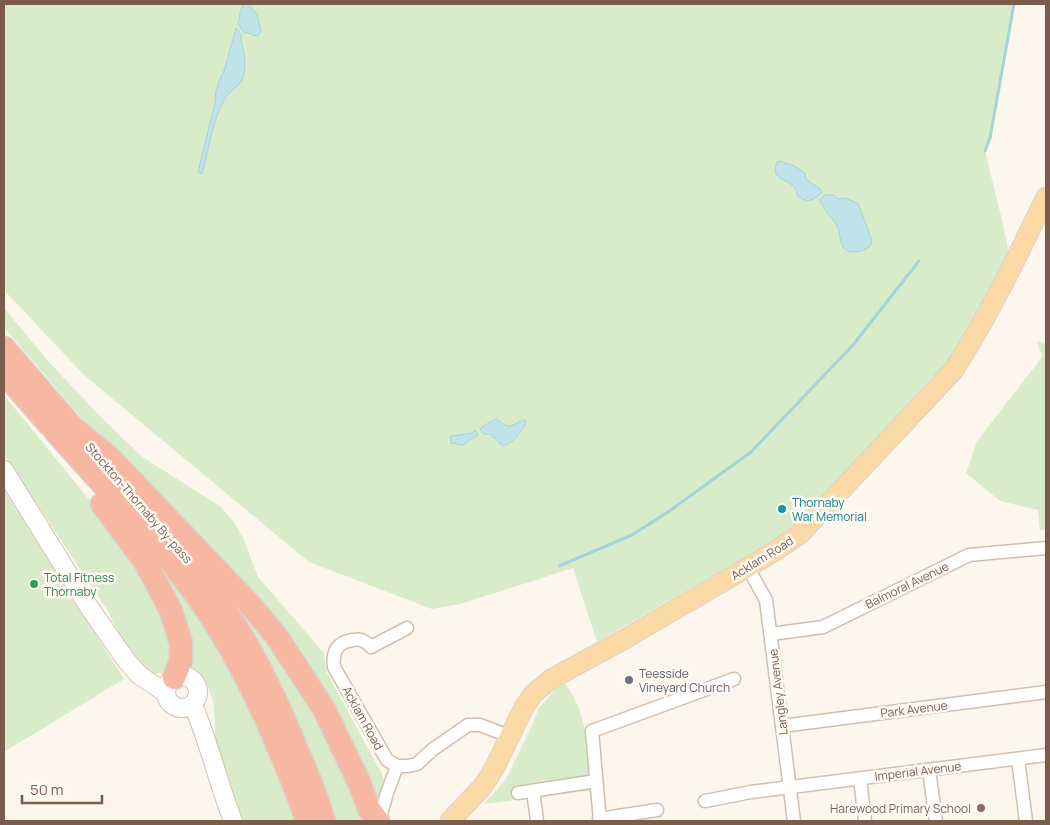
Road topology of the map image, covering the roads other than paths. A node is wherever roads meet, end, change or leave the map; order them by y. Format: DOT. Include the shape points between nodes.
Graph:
graph roads {
  1 [pos="1046,197"];
  2 [pos="4,348"];
  3 [pos="4,373"];
  4 [pos="63,429"];
  5 [pos="4,470"];
  6 [pos="1046,548"];
  7 [pos="748,568"];
  8 [pos="407,628"];
  9 [pos="771,634"];
  10 [pos="734,679"];
  11 [pos="170,685"];
  12 [pos="1046,692"];
  13 [pos="193,705"];
  14 [pos="782,726"];
  15 [pos="509,736"];
  16 [pos="1046,755"];
  17 [pos="1018,759"];
  18 [pos="397,766"];
  19 [pos="929,770"];
  20 [pos="860,779"];
  21 [pos="596,781"];
  22 [pos="789,787"];
  23 [pos="532,791"];
  24 [pos="518,793"];
  25 [pos="705,801"];
  26 [pos="656,810"];
  27 [pos="600,820"];
  28 [pos="234,821"];
  29 [pos="307,821"];
  30 [pos="324,821"];
  31 [pos="379,821"];
  32 [pos="450,821"];
  33 [pos="537,821"];
  34 [pos="794,821"];
  35 [pos="865,821"];
  36 [pos="936,821"];
  37 [pos="1026,821"];
  1 -- 7 [label="main road, Acklam Road" via="988,315 953,371 800,534"];
  2 -- 4 [label="highway"];
  3 -- 4 [label="highway"];
  4 -- 11 [label="highway" via="83,479 146,563 171,611 181,643 181,660"];
  4 -- 29 [label="highway, Stockton-Thornaby By-pass" via="192,589 220,632 270,728"];
  4 -- 30 [label="highway, Stockton-Thornaby By-pass" via="154,517 218,599 244,640 279,710"];
  4 -- 31 [label="highway" via="110,458 277,637 324,709 370,809"];
  5 -- 11 [label="main road" via="87,604 126,660 139,675"];
  6 -- 9 [label="street, Balmoral Avenue" via="969,555 823,627"];
  7 -- 9 [label="street, Langley Avenue" via="766,600"];
  7 -- 15 [label="main road, Acklam Road" via="551,679 533,694"];
  8 -- 18 [label="street, Acklam Road" via="371,647 357,639 342,643 333,658 334,667 382,752"];
  9 -- 14 [label="street, Langley Avenue"];
  10 -- 21 [label="street" via="592,731"];
  11 -- 13 [label="main road" via="167,699 174,707 184,709"];
  11 -- 13 [label="main road" via="185,676 194,681 199,691"];
  12 -- 14 [label="street, Park Avenue"];
  13 -- 28 [label="main road"];
  14 -- 22 [label="street, Langley Avenue"];
  15 -- 18 [label="street" via="480,725 468,725 417,764"];
  15 -- 32 [label="main road, Acklam Road" via="482,786"];
  16 -- 17 [label="street, Imperial Avenue"];
  17 -- 19 [label="street, Imperial Avenue"];
  17 -- 37 [label="street"];
  18 -- 31 [label="street"];
  19 -- 20 [label="street, Imperial Avenue"];
  19 -- 36 [label="street"];
  20 -- 22 [label="street, Imperial Avenue"];
  20 -- 35 [label="street"];
  21 -- 23 [label="street"];
  21 -- 27 [label="street"];
  22 -- 25 [label="street, Imperial Avenue"];
  22 -- 34 [label="street, Langley Avenue"];
  23 -- 24 [label="street"];
  23 -- 33 [label="street"];
  26 -- 27 [label="street"];
}
